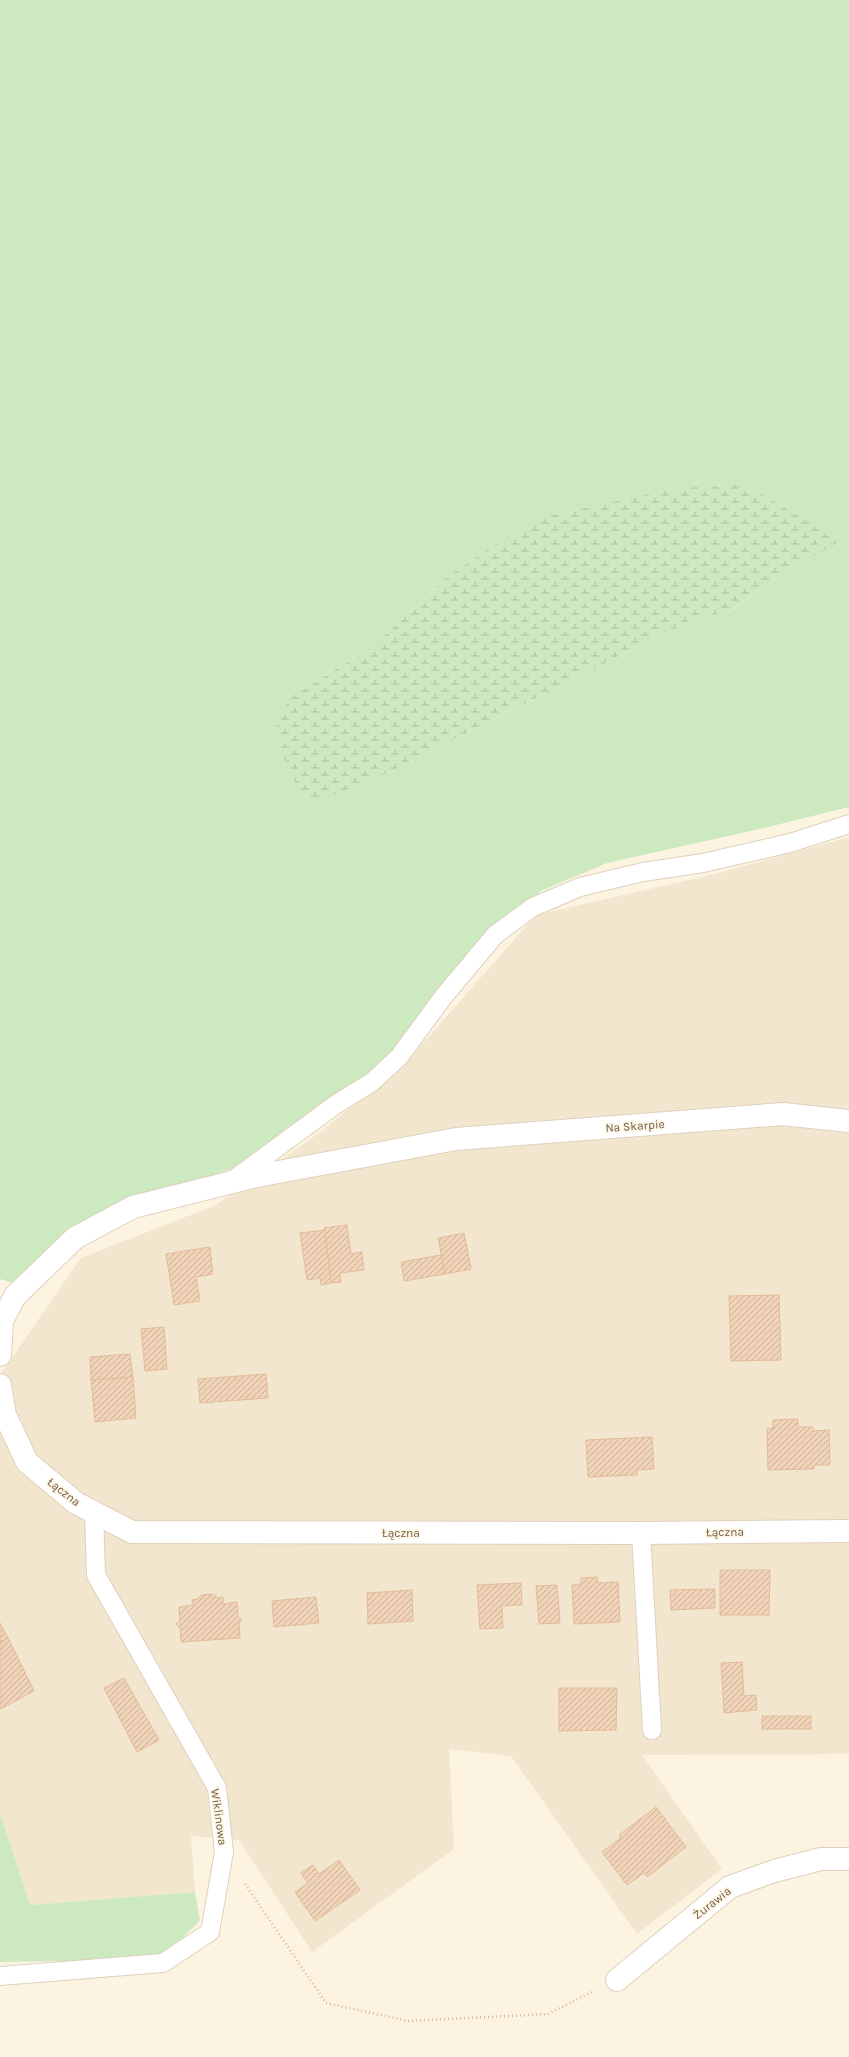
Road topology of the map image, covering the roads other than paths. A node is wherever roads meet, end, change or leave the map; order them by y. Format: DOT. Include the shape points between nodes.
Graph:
graph roads {
  1 [pos="849,824"];
  2 [pos="849,1121"];
  3 [pos="229,1183"];
  4 [pos="0,1355"];
  5 [pos="0,1385"];
  6 [pos="94,1512"];
  7 [pos="849,1531"];
  8 [pos="641,1533"];
  9 [pos="652,1730"];
  10 [pos="849,1859"];
  11 [pos="0,1976"];
  12 [pos="617,1980"];
  1 -- 3 [label="lane" via="790,843 580,887 533,907 495,935 444,996 399,1057 372,1082 335,1105"];
  2 -- 3 [label="street, Na Skarpie" via="783,1114 456,1139"];
  3 -- 4 [label="street, Na Skarpie" via="134,1207 74,1238 15,1296 2,1321"];
  5 -- 6 [label="street, Łączna" via="5,1415 27,1462 76,1503"];
  6 -- 8 [label="street, Łączna" via="132,1532"];
  6 -- 11 [label="lane, Wiklinowa" via="96,1575 217,1788 224,1852 210,1932 163,1964"];
  7 -- 8 [label="street, Łączna"];
  8 -- 9 [label="lane"];
  10 -- 12 [label="street, Żurawia" via="821,1859 774,1871 730,1887"];
}
